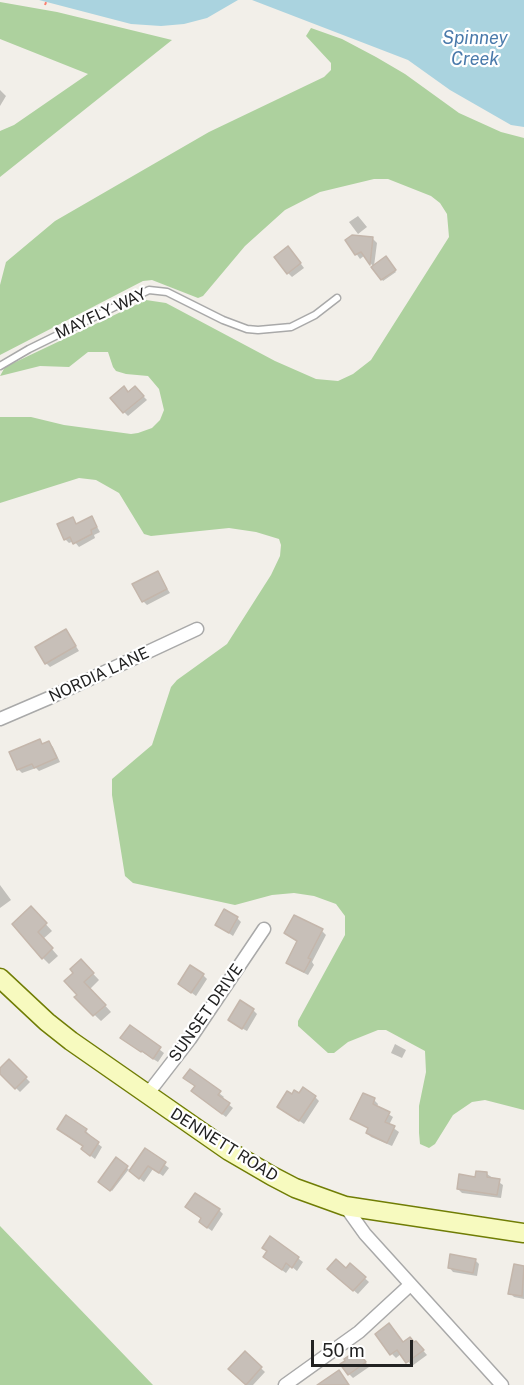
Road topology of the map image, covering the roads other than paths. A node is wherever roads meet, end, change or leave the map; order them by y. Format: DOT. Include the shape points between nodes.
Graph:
graph roads {
  1 [pos="337,298"];
  2 [pos="0,366"];
  3 [pos="197,629"];
  4 [pos="0,718"];
  5 [pos="264,929"];
  6 [pos="0,978"];
  7 [pos="147,1096"];
  8 [pos="345,1206"];
  9 [pos="524,1233"];
  10 [pos="410,1285"];
  11 [pos="285,1385"];
  12 [pos="502,1385"];
  1 -- 2 [label="lane, MAYFLY WAY" via="291,327 258,330 224,320 166,292 148,290"];
  3 -- 4 [label="street, NORDIA LANE"];
  5 -- 7 [label="street, SUNSET DRIVE"];
  6 -- 7 [label="street, DENNETT ROAD" via="47,1022"];
  7 -- 8 [label="street, DENNETT ROAD" via="272,1176"];
  8 -- 9 [label="street, DENNETT ROAD"];
  8 -- 10 [label="street"];
  10 -- 11 [label="street" via="358,1332"];
  10 -- 12 [label="street"];
}
